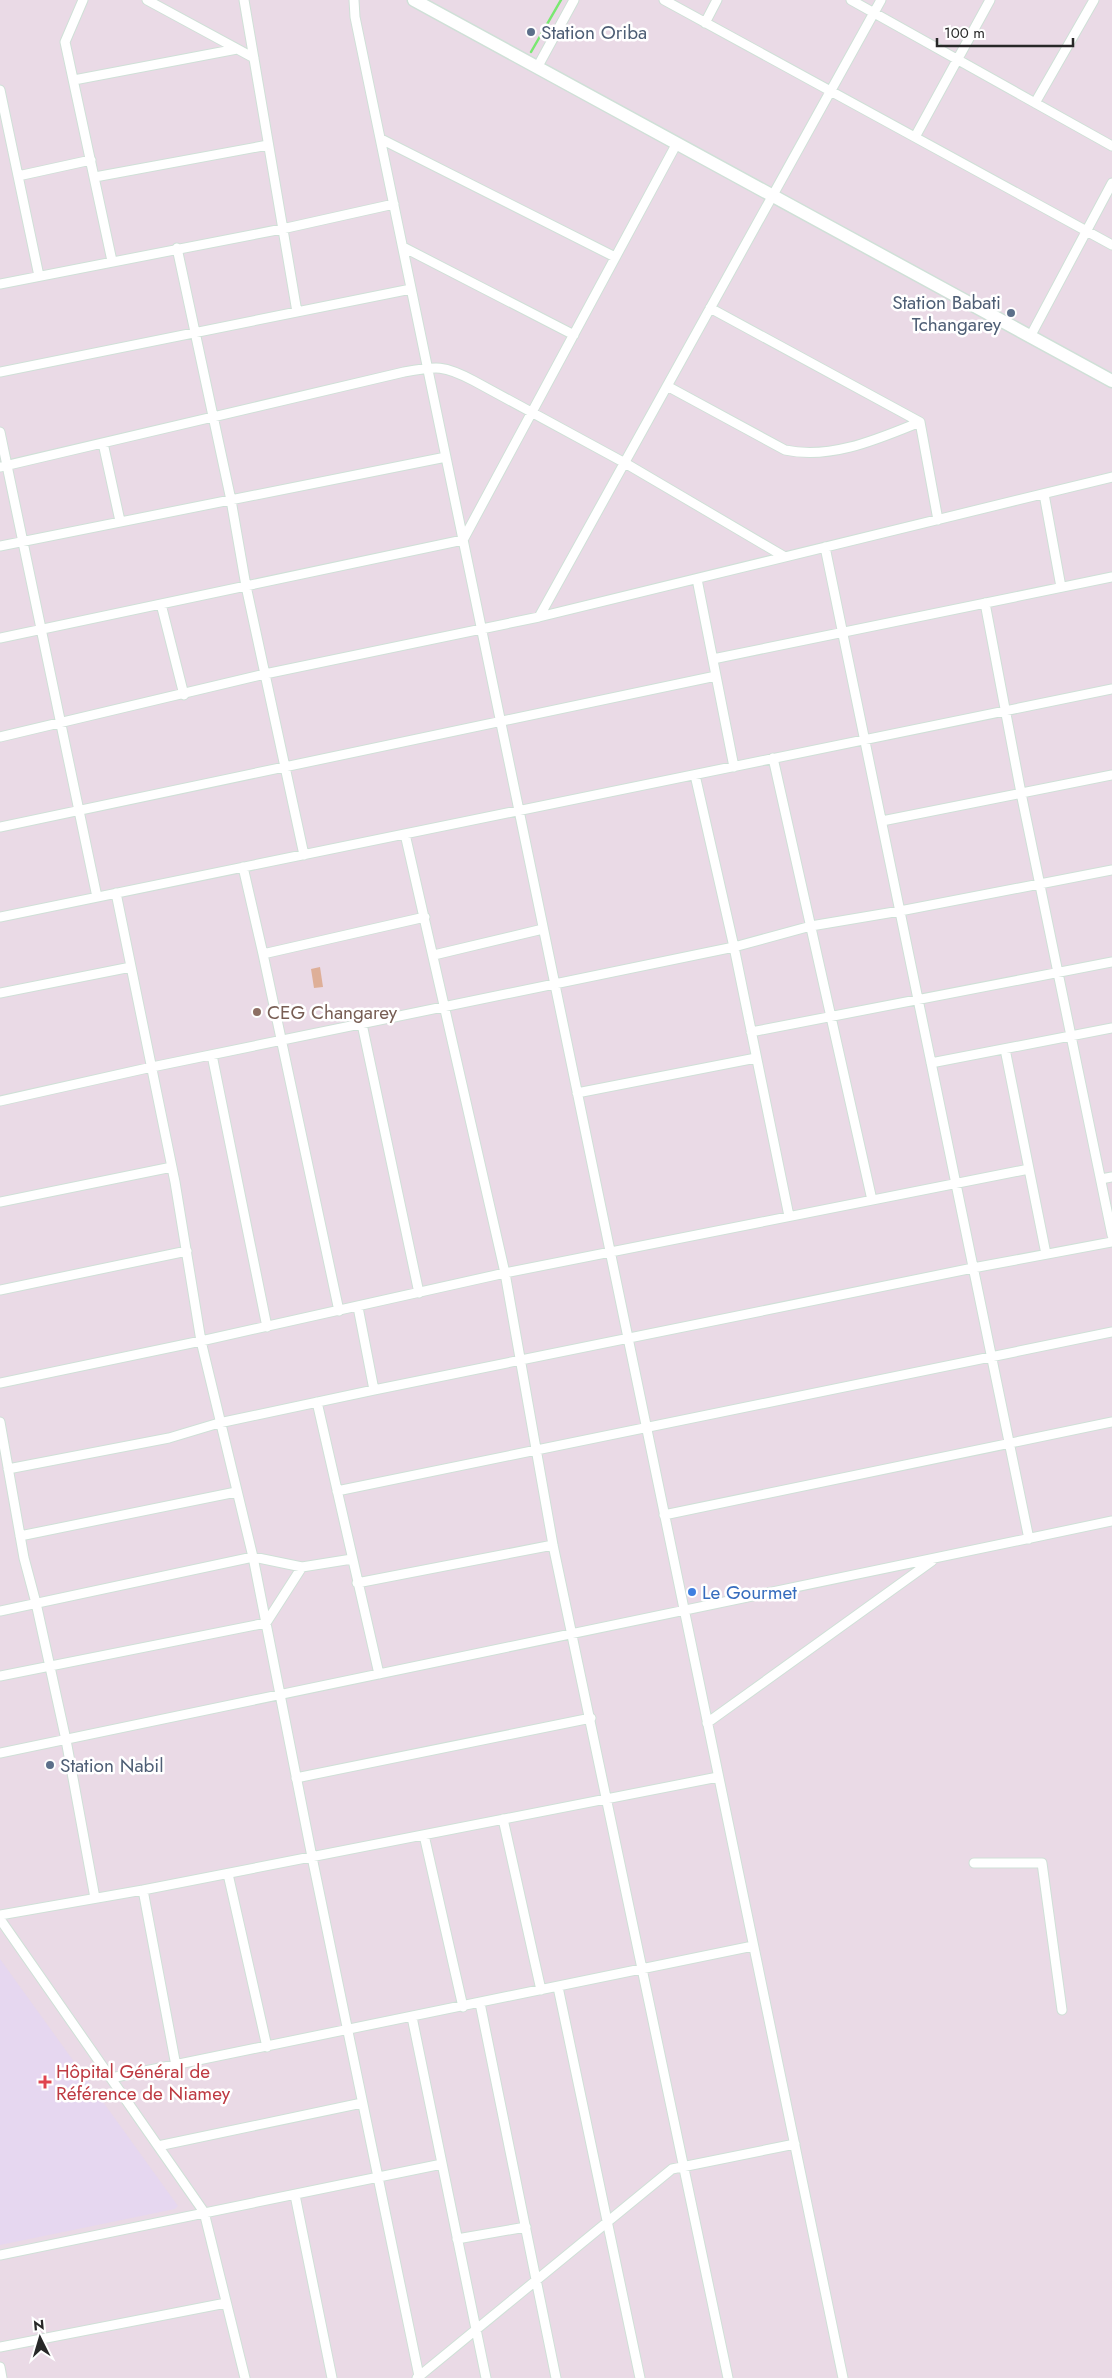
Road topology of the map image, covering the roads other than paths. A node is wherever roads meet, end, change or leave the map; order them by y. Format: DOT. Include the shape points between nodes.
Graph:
graph roads {
  1 [pos="83,0"];
  2 [pos="147,0"];
  3 [pos="244,0"];
  4 [pos="354,0"];
  5 [pos="414,0"];
  6 [pos="574,0"];
  7 [pos="664,0"];
  8 [pos="717,0"];
  9 [pos="851,0"];
  10 [pos="881,0"];
  11 [pos="990,0"];
  12 [pos="1094,0"];
  13 [pos="874,13"];
  14 [pos="705,23"];
  15 [pos="237,49"];
  16 [pos="254,58"];
  17 [pos="958,60"];
  18 [pos="538,66"];
  19 [pos="74,80"];
  20 [pos="0,90"];
  21 [pos="830,91"];
  22 [pos="1,101"];
  23 [pos="1035,103"];
  24 [pos="915,137"];
  25 [pos="380,139"];
  26 [pos="677,143"];
  27 [pos="268,145"];
  28 [pos="1112,146"];
  29 [pos="91,160"];
  30 [pos="18,176"];
  31 [pos="95,177"];
  32 [pos="1112,183"];
  33 [pos="772,196"];
  34 [pos="394,204"];
  35 [pos="282,229"];
  36 [pos="1086,231"];
  37 [pos="1112,245"];
  38 [pos="403,247"];
  39 [pos="177,248"];
  40 [pos="616,257"];
  41 [pos="112,261"];
  42 [pos="39,276"];
  43 [pos="0,284"];
  44 [pos="411,289"];
  45 [pos="710,308"];
  46 [pos="297,312"];
  47 [pos="196,332"];
  48 [pos="574,335"];
  49 [pos="1031,335"];
  50 [pos="428,368"];
  51 [pos="0,372"];
  52 [pos="1112,381"];
  53 [pos="668,386"];
  54 [pos="532,413"];
  55 [pos="213,417"];
  56 [pos="920,422"];
  57 [pos="0,432"];
  58 [pos="103,443"];
  59 [pos="446,457"];
  60 [pos="625,463"];
  61 [pos="3,466"];
  62 [pos="1112,477"];
  63 [pos="1044,494"];
  64 [pos="231,500"];
  65 [pos="938,520"];
  66 [pos="120,521"];
  67 [pos="463,540"];
  68 [pos="22,541"];
  69 [pos="0,546"];
  70 [pos="826,547"];
  71 [pos="785,557"];
  72 [pos="1112,577"];
  73 [pos="697,579"];
  74 [pos="246,586"];
  75 [pos="1061,588"];
  76 [pos="986,603"];
  77 [pos="161,604"];
  78 [pos="539,617"];
  79 [pos="41,629"];
  80 [pos="482,629"];
  81 [pos="843,632"];
  82 [pos="0,638"];
  83 [pos="713,659"];
  84 [pos="265,674"];
  85 [pos="716,676"];
  86 [pos="1112,689"];
  87 [pos="184,695"];
  88 [pos="1006,711"];
  89 [pos="500,721"];
  90 [pos="61,723"];
  91 [pos="0,737"];
  92 [pos="865,740"];
  93 [pos="774,758"];
  94 [pos="285,766"];
  95 [pos="734,767"];
  96 [pos="695,775"];
  97 [pos="1112,775"];
  98 [pos="1022,793"];
  99 [pos="79,810"];
  100 [pos="519,811"];
  101 [pos="882,821"];
  102 [pos="0,827"];
  103 [pos="405,834"];
  104 [pos="304,855"];
  105 [pos="243,867"];
  106 [pos="1112,870"];
  107 [pos="1040,885"];
  108 [pos="116,893"];
  109 [pos="97,897"];
  110 [pos="900,911"];
  111 [pos="0,917"];
  112 [pos="425,917"];
  113 [pos="811,926"];
  114 [pos="544,930"];
  115 [pos="734,947"];
  116 [pos="263,954"];
  117 [pos="434,955"];
  118 [pos="1112,962"];
  119 [pos="132,967"];
  120 [pos="1059,972"];
  121 [pos="555,985"];
  122 [pos="0,993"];
  123 [pos="918,1000"];
  124 [pos="446,1007"];
  125 [pos="831,1017"];
  126 [pos="362,1024"];
  127 [pos="1112,1028"];
  128 [pos="751,1032"];
  129 [pos="1072,1036"];
  130 [pos="282,1040"];
  131 [pos="1005,1049"];
  132 [pos="212,1055"];
  133 [pos="756,1058"];
  134 [pos="931,1063"];
  135 [pos="152,1067"];
  136 [pos="577,1093"];
  137 [pos="0,1101"];
  138 [pos="172,1166"];
  139 [pos="1029,1169"];
  140 [pos="1112,1177"];
  141 [pos="1101,1179"];
  142 [pos="956,1183"];
  143 [pos="872,1200"];
  144 [pos="0,1202"];
  145 [pos="789,1216"];
  146 [pos="1112,1235"];
  147 [pos="1112,1242"];
  148 [pos="187,1251"];
  149 [pos="610,1251"];
  150 [pos="1046,1254"];
  151 [pos="973,1268"];
  152 [pos="506,1272"];
  153 [pos="0,1290"];
  154 [pos="418,1293"];
  155 [pos="358,1307"];
  156 [pos="339,1311"];
  157 [pos="267,1327"];
  158 [pos="1112,1332"];
  159 [pos="628,1340"];
  160 [pos="201,1341"];
  161 [pos="992,1356"];
  162 [pos="520,1360"];
  163 [pos="0,1383"];
  164 [pos="374,1390"];
  165 [pos="317,1402"];
  166 [pos="0,1422"];
  167 [pos="1112,1422"];
  168 [pos="219,1423"];
  169 [pos="646,1428"];
  170 [pos="1010,1444"];
  171 [pos="535,1450"];
  172 [pos="8,1469"];
  173 [pos="337,1491"];
  174 [pos="236,1492"];
  175 [pos="664,1515"];
  176 [pos="1112,1521"];
  177 [pos="20,1536"];
  178 [pos="1029,1538"];
  179 [pos="553,1545"];
  180 [pos="253,1557"];
  181 [pos="936,1558"];
  182 [pos="352,1559"];
  183 [pos="302,1567"];
  184 [pos="357,1583"];
  185 [pos="36,1603"];
  186 [pos="0,1611"];
  187 [pos="684,1611"];
  188 [pos="266,1623"];
  189 [pos="573,1634"];
  190 [pos="50,1666"];
  191 [pos="378,1674"];
  192 [pos="0,1676"];
  193 [pos="280,1695"];
  194 [pos="591,1718"];
  195 [pos="707,1723"];
  196 [pos="66,1740"];
  197 [pos="0,1754"];
  198 [pos="718,1777"];
  199 [pos="296,1778"];
  200 [pos="607,1798"];
  201 [pos="503,1819"];
  202 [pos="424,1835"];
  203 [pos="312,1857"];
  204 [pos="974,1863"];
  205 [pos="228,1874"];
  206 [pos="143,1890"];
  207 [pos="96,1898"];
  208 [pos="0,1915"];
  209 [pos="0,1919"];
  210 [pos="754,1946"];
  211 [pos="643,1969"];
  212 [pos="558,1987"];
  213 [pos="541,1990"];
  214 [pos="480,2003"];
  215 [pos="463,2007"];
  216 [pos="1062,2010"];
  217 [pos="412,2017"];
  218 [pos="347,2030"];
  219 [pos="267,2047"];
  220 [pos="176,2066"];
  221 [pos="111,2078"];
  222 [pos="362,2103"];
  223 [pos="795,2144"];
  224 [pos="158,2146"];
  225 [pos="442,2164"];
  226 [pos="684,2167"];
  227 [pos="378,2178"];
  228 [pos="295,2195"];
  229 [pos="204,2212"];
  230 [pos="607,2221"];
  231 [pos="526,2227"];
  232 [pos="458,2239"];
  233 [pos="0,2255"];
  234 [pos="537,2280"];
  235 [pos="226,2303"];
  236 [pos="477,2329"];
  237 [pos="0,2347"];
  238 [pos="0,2367"];
  239 [pos="418,2377"];
  240 [pos="2,2378"];
  241 [pos="244,2378"];
  242 [pos="332,2378"];
  243 [pos="486,2378"];
  244 [pos="556,2378"];
  245 [pos="640,2378"];
  246 [pos="728,2378"];
  247 [pos="843,2378"];
  1 -- 19 [label="street" via="65,42"];
  2 -- 15 [label="street"];
  3 -- 16 [label="street"];
  4 -- 25 [label="street"];
  5 -- 18 [label="main road"];
  6 -- 18 [label="street"];
  7 -- 14 [label="street"];
  8 -- 14 [label="street"];
  9 -- 13 [label="street"];
  10 -- 13 [label="street"];
  11 -- 17 [label="street"];
  12 -- 23 [label="street"];
  13 -- 17 [label="street"];
  13 -- 21 [label="street"];
  14 -- 21 [label="street"];
  15 -- 16 [label="street"];
  15 -- 19 [label="street"];
  16 -- 27 [label="street"];
  17 -- 23 [label="street"];
  17 -- 24 [label="street"];
  18 -- 26 [label="main road"];
  19 -- 29 [label="street"];
  20 -- 22 [label="street"];
  21 -- 24 [label="street"];
  21 -- 33 [label="street"];
  22 -- 30 [label="street"];
  23 -- 28 [label="street"];
  24 -- 36 [label="street"];
  25 -- 34 [label="street"];
  25 -- 40 [label="street"];
  26 -- 33 [label="main road"];
  26 -- 40 [label="street"];
  27 -- 31 [label="street"];
  27 -- 35 [label="street"];
  29 -- 30 [label="street"];
  29 -- 31 [label="street"];
  30 -- 42 [label="street"];
  31 -- 41 [label="street"];
  32 -- 36 [label="street"];
  33 -- 45 [label="street"];
  33 -- 49 [label="main road"];
  34 -- 35 [label="street"];
  34 -- 38 [label="street"];
  35 -- 39 [label="street"];
  35 -- 46 [label="street"];
  36 -- 37 [label="street"];
  36 -- 49 [label="street"];
  38 -- 44 [label="street"];
  38 -- 48 [label="street"];
  39 -- 41 [label="street"];
  39 -- 47 [label="street"];
  40 -- 48 [label="street"];
  41 -- 42 [label="street"];
  42 -- 43 [label="street"];
  44 -- 46 [label="street"];
  44 -- 50 [label="street"];
  45 -- 53 [label="street"];
  45 -- 56 [label="street"];
  46 -- 47 [label="street"];
  47 -- 51 [label="street"];
  47 -- 55 [label="street"];
  48 -- 54 [label="street"];
  49 -- 52 [label="main road"];
  50 -- 54 [label="street" via="452,370"];
  50 -- 55 [label="street"];
  50 -- 59 [label="street"];
  53 -- 56 [label="street" via="785,450 801,454 856,445"];
  53 -- 60 [label="street"];
  54 -- 60 [label="street"];
  54 -- 67 [label="street"];
  55 -- 58 [label="street"];
  55 -- 64 [label="street"];
  56 -- 65 [label="street"];
  57 -- 61 [label="street"];
  58 -- 61 [label="street"];
  58 -- 66 [label="street"];
  59 -- 64 [label="street"];
  59 -- 67 [label="street"];
  60 -- 71 [label="street"];
  60 -- 78 [label="street"];
  61 -- 68 [label="street"];
  62 -- 63 [label="street"];
  63 -- 65 [label="street"];
  63 -- 75 [label="street"];
  64 -- 66 [label="street"];
  64 -- 74 [label="street"];
  65 -- 70 [label="street"];
  66 -- 68 [label="street"];
  67 -- 74 [label="street"];
  67 -- 80 [label="street"];
  68 -- 69 [label="street"];
  68 -- 79 [label="street"];
  70 -- 71 [label="street"];
  70 -- 81 [label="street"];
  71 -- 73 [label="street"];
  72 -- 75 [label="street"];
  73 -- 78 [label="street"];
  73 -- 83 [label="street"];
  74 -- 77 [label="street"];
  74 -- 84 [label="street"];
  75 -- 76 [label="street"];
  76 -- 81 [label="street"];
  76 -- 88 [label="street"];
  77 -- 79 [label="street"];
  77 -- 87 [label="street"];
  78 -- 80 [label="street"];
  79 -- 82 [label="street"];
  79 -- 90 [label="street"];
  80 -- 84 [label="street"];
  80 -- 89 [label="street"];
  81 -- 83 [label="street"];
  81 -- 92 [label="street"];
  83 -- 85 [label="street"];
  84 -- 87 [label="street"];
  84 -- 94 [label="street"];
  85 -- 89 [label="street"];
  85 -- 95 [label="street"];
  86 -- 88 [label="street"];
  87 -- 90 [label="street"];
  88 -- 92 [label="street"];
  88 -- 98 [label="street"];
  89 -- 94 [label="street"];
  89 -- 100 [label="street"];
  90 -- 91 [label="street"];
  90 -- 99 [label="street"];
  92 -- 93 [label="street"];
  92 -- 101 [label="street"];
  93 -- 95 [label="street"];
  93 -- 113 [label="street"];
  94 -- 99 [label="street"];
  94 -- 104 [label="street"];
  95 -- 96 [label="street"];
  96 -- 100 [label="street"];
  96 -- 115 [label="street"];
  97 -- 98 [label="street"];
  98 -- 101 [label="street"];
  98 -- 107 [label="street"];
  99 -- 102 [label="street"];
  99 -- 109 [label="street"];
  100 -- 103 [label="street"];
  100 -- 114 [label="street"];
  101 -- 110 [label="street"];
  103 -- 104 [label="street"];
  103 -- 112 [label="street"];
  104 -- 105 [label="street"];
  105 -- 108 [label="street"];
  105 -- 116 [label="street"];
  106 -- 107 [label="street"];
  107 -- 110 [label="street"];
  107 -- 120 [label="street"];
  108 -- 109 [label="street"];
  108 -- 119 [label="street"];
  109 -- 111 [label="street"];
  110 -- 113 [label="street"];
  110 -- 123 [label="street"];
  112 -- 116 [label="street"];
  112 -- 117 [label="street"];
  113 -- 115 [label="street"];
  113 -- 125 [label="street"];
  114 -- 117 [label="street"];
  114 -- 121 [label="street"];
  115 -- 121 [label="street"];
  115 -- 128 [label="street"];
  116 -- 130 [label="street"];
  117 -- 124 [label="street"];
  118 -- 120 [label="street"];
  119 -- 122 [label="street"];
  119 -- 135 [label="street"];
  120 -- 123 [label="street"];
  120 -- 129 [label="street"];
  121 -- 124 [label="street"];
  121 -- 136 [label="street"];
  123 -- 125 [label="street"];
  123 -- 134 [label="street"];
  124 -- 126 [label="street"];
  124 -- 152 [label="street"];
  125 -- 128 [label="street"];
  125 -- 143 [label="street"];
  126 -- 130 [label="street"];
  126 -- 154 [label="street"];
  127 -- 129 [label="street"];
  128 -- 133 [label="street"];
  129 -- 131 [label="street"];
  129 -- 141 [label="street"];
  130 -- 132 [label="street"];
  130 -- 156 [label="street"];
  131 -- 134 [label="street"];
  131 -- 139 [label="street"];
  132 -- 135 [label="street"];
  132 -- 157 [label="street"];
  133 -- 136 [label="street"];
  133 -- 145 [label="street"];
  134 -- 142 [label="street"];
  135 -- 137 [label="street"];
  135 -- 138 [label="street"];
  136 -- 149 [label="street"];
  138 -- 144 [label="street"];
  138 -- 148 [label="street"];
  139 -- 142 [label="street"];
  139 -- 150 [label="street"];
  140 -- 141 [label="street"];
  141 -- 146 [label="street"];
  142 -- 143 [label="street"];
  142 -- 151 [label="street"];
  143 -- 145 [label="street"];
  145 -- 149 [label="street"];
  147 -- 150 [label="street"];
  148 -- 153 [label="street"];
  148 -- 160 [label="street"];
  149 -- 152 [label="street"];
  149 -- 159 [label="street"];
  150 -- 151 [label="street"];
  151 -- 159 [label="street"];
  151 -- 161 [label="street"];
  152 -- 154 [label="street"];
  152 -- 162 [label="street"];
  154 -- 155 [label="street"];
  155 -- 156 [label="street"];
  155 -- 164 [label="street"];
  156 -- 157 [label="street"];
  157 -- 160 [label="street"];
  158 -- 161 [label="street"];
  159 -- 162 [label="street"];
  159 -- 169 [label="street"];
  160 -- 163 [label="street"];
  160 -- 168 [label="street"];
  161 -- 169 [label="street"];
  161 -- 170 [label="street"];
  162 -- 164 [label="street"];
  162 -- 171 [label="street"];
  164 -- 165 [label="street"];
  165 -- 168 [label="street"];
  165 -- 173 [label="street"];
  166 -- 172 [label="street"];
  167 -- 170 [label="street"];
  168 -- 172 [label="street" via="169,1438"];
  168 -- 174 [label="street"];
  169 -- 171 [label="street"];
  169 -- 175 [label="street"];
  170 -- 175 [label="street"];
  170 -- 178 [label="street"];
  171 -- 173 [label="street"];
  171 -- 179 [label="street"];
  172 -- 177 [label="street"];
  173 -- 182 [label="street"];
  174 -- 177 [label="street"];
  174 -- 180 [label="street"];
  175 -- 187 [label="street"];
  176 -- 178 [label="street"];
  177 -- 185 [label="street"];
  178 -- 181 [label="street"];
  179 -- 184 [label="street"];
  179 -- 189 [label="street"];
  180 -- 183 [label="street"];
  180 -- 185 [label="street"];
  180 -- 188 [label="street"];
  181 -- 187 [label="street"];
  181 -- 195 [label="street"];
  182 -- 183 [label="street"];
  182 -- 184 [label="street"];
  183 -- 188 [label="street"];
  184 -- 191 [label="street"];
  185 -- 186 [label="street"];
  185 -- 190 [label="street"];
  187 -- 189 [label="street"];
  187 -- 195 [label="street"];
  188 -- 190 [label="street"];
  188 -- 193 [label="street"];
  189 -- 191 [label="street"];
  189 -- 194 [label="street"];
  190 -- 192 [label="street"];
  190 -- 196 [label="street"];
  191 -- 193 [label="street"];
  193 -- 196 [label="street"];
  193 -- 199 [label="street"];
  194 -- 199 [label="street"];
  194 -- 200 [label="street"];
  195 -- 198 [label="street"];
  196 -- 197 [label="street"];
  196 -- 207 [label="street"];
  198 -- 200 [label="street"];
  198 -- 210 [label="street"];
  199 -- 203 [label="street"];
  200 -- 201 [label="street"];
  200 -- 211 [label="street"];
  201 -- 202 [label="street"];
  201 -- 213 [label="street"];
  202 -- 203 [label="street"];
  202 -- 215 [label="street"];
  203 -- 205 [label="street"];
  203 -- 218 [label="street"];
  204 -- 216 [label="street" via="1042,1863"];
  205 -- 206 [label="street"];
  205 -- 219 [label="street"];
  206 -- 207 [label="street"];
  206 -- 220 [label="street"];
  207 -- 208 [label="street"];
  209 -- 221 [label="street"];
  210 -- 211 [label="street"];
  210 -- 223 [label="street"];
  211 -- 212 [label="street"];
  211 -- 226 [label="street"];
  212 -- 213 [label="street"];
  212 -- 230 [label="street"];
  213 -- 214 [label="street"];
  214 -- 215 [label="street"];
  214 -- 231 [label="street"];
  215 -- 217 [label="street"];
  217 -- 218 [label="street"];
  217 -- 225 [label="street"];
  218 -- 219 [label="street"];
  218 -- 222 [label="street"];
  219 -- 220 [label="street"];
  220 -- 221 [label="street"];
  221 -- 224 [label="street"];
  222 -- 224 [label="street"];
  222 -- 227 [label="street"];
  223 -- 226 [label="street"];
  223 -- 247 [label="street"];
  224 -- 229 [label="street"];
  225 -- 227 [label="street"];
  225 -- 232 [label="street"];
  226 -- 230 [label="street" via="672,2169"];
  226 -- 246 [label="street"];
  227 -- 228 [label="street"];
  227 -- 239 [label="street"];
  228 -- 229 [label="street"];
  228 -- 242 [label="street"];
  229 -- 233 [label="street"];
  229 -- 235 [label="street"];
  230 -- 234 [label="street"];
  230 -- 245 [label="street"];
  231 -- 232 [label="street"];
  231 -- 234 [label="street"];
  232 -- 236 [label="street"];
  234 -- 236 [label="street"];
  234 -- 244 [label="street"];
  235 -- 237 [label="street"];
  235 -- 241 [label="street"];
  236 -- 239 [label="street"];
  236 -- 243 [label="street"];
  238 -- 240 [label="street"];
}
